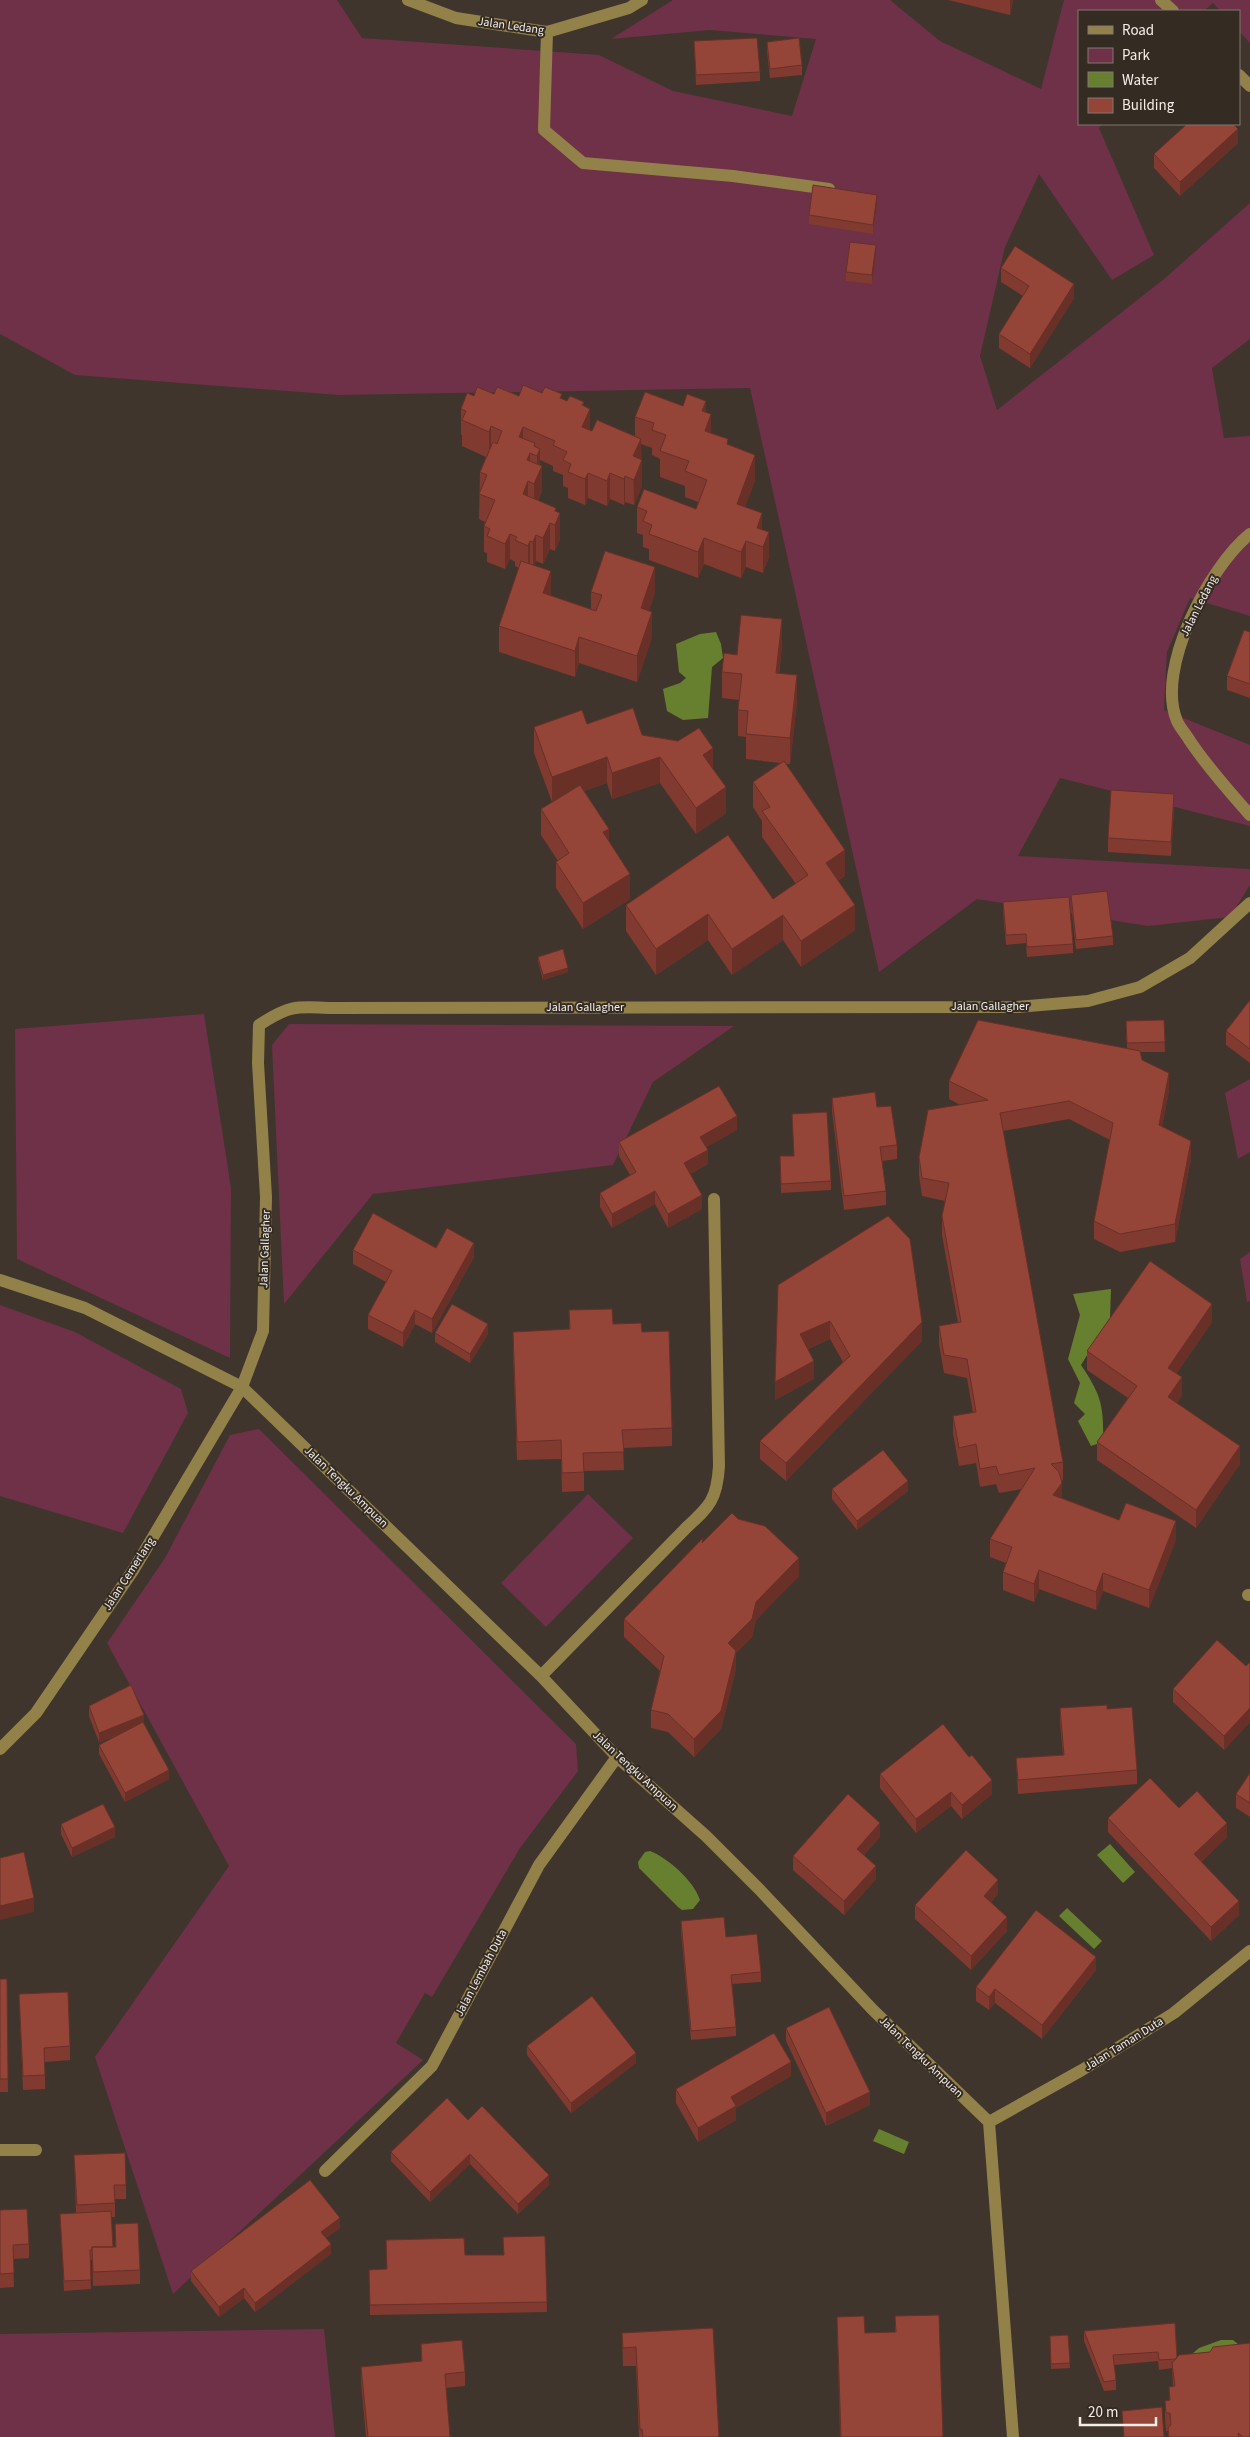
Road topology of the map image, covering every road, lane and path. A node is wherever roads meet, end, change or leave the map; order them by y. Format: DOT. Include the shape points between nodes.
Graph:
graph roads {
  1 [pos="408,0"];
  2 [pos="642,0"];
  3 [pos="1161,0"];
  4 [pos="1172,10"];
  5 [pos="546,32"];
  6 [pos="1240,76"];
  7 [pos="1250,86"];
  8 [pos="840,190"];
  9 [pos="1250,534"];
  10 [pos="1250,815"];
  11 [pos="1250,903"];
  12 [pos="714,1199"];
  13 [pos="0,1280"];
  14 [pos="242,1387"];
  15 [pos="541,1676"];
  16 [pos="0,1749"];
  17 [pos="618,1757"];
  18 [pos="1250,1951"];
  19 [pos="988,2122"];
  20 [pos="0,2150"];
  21 [pos="36,2150"];
  22 [pos="325,2171"];
  23 [pos="1014,2437"];
  1 -- 5 [label="street, Jalan Ledang" via="456,18"];
  2 -- 5 [label="street, Jalan Ledang" via="629,8"];
  3 -- 4 [label="street"];
  5 -- 8 [label="street" via="544,130 583,163 733,176"];
  6 -- 7 [label="street"];
  9 -- 10 [label="street, Jalan Ledang" via="1236,546 1209,582 1182,638 1171,688 1177,721 1206,764"];
  11 -- 14 [label="street, Jalan Gallagher" via="1190,958 1140,987 1088,1001 1017,1007 297,1006 280,1011 259,1025 258,1063 266,1197 263,1331"];
  12 -- 15 [label="street" via="718,1486 708,1508"];
  13 -- 14 [label="street, Jalan Tengku Ampuan" via="85,1308"];
  14 -- 15 [label="street, Jalan Tengku Ampuan"];
  14 -- 16 [label="street, Jalan Cemerlang" via="134,1569 36,1712"];
  15 -- 17 [label="street, Jalan Tengku Ampuan"];
  17 -- 19 [label="street, Jalan Tengku Ampuan" via="733,1863 874,2010"];
  17 -- 22 [label="street, Jalan Lembah Duta" via="539,1865 432,2066"];
  18 -- 19 [label="street, Jalan Taman Duta" via="1174,2013 1082,2070"];
  19 -- 23 [label="street"];
  20 -- 21 [label="street"];
}
